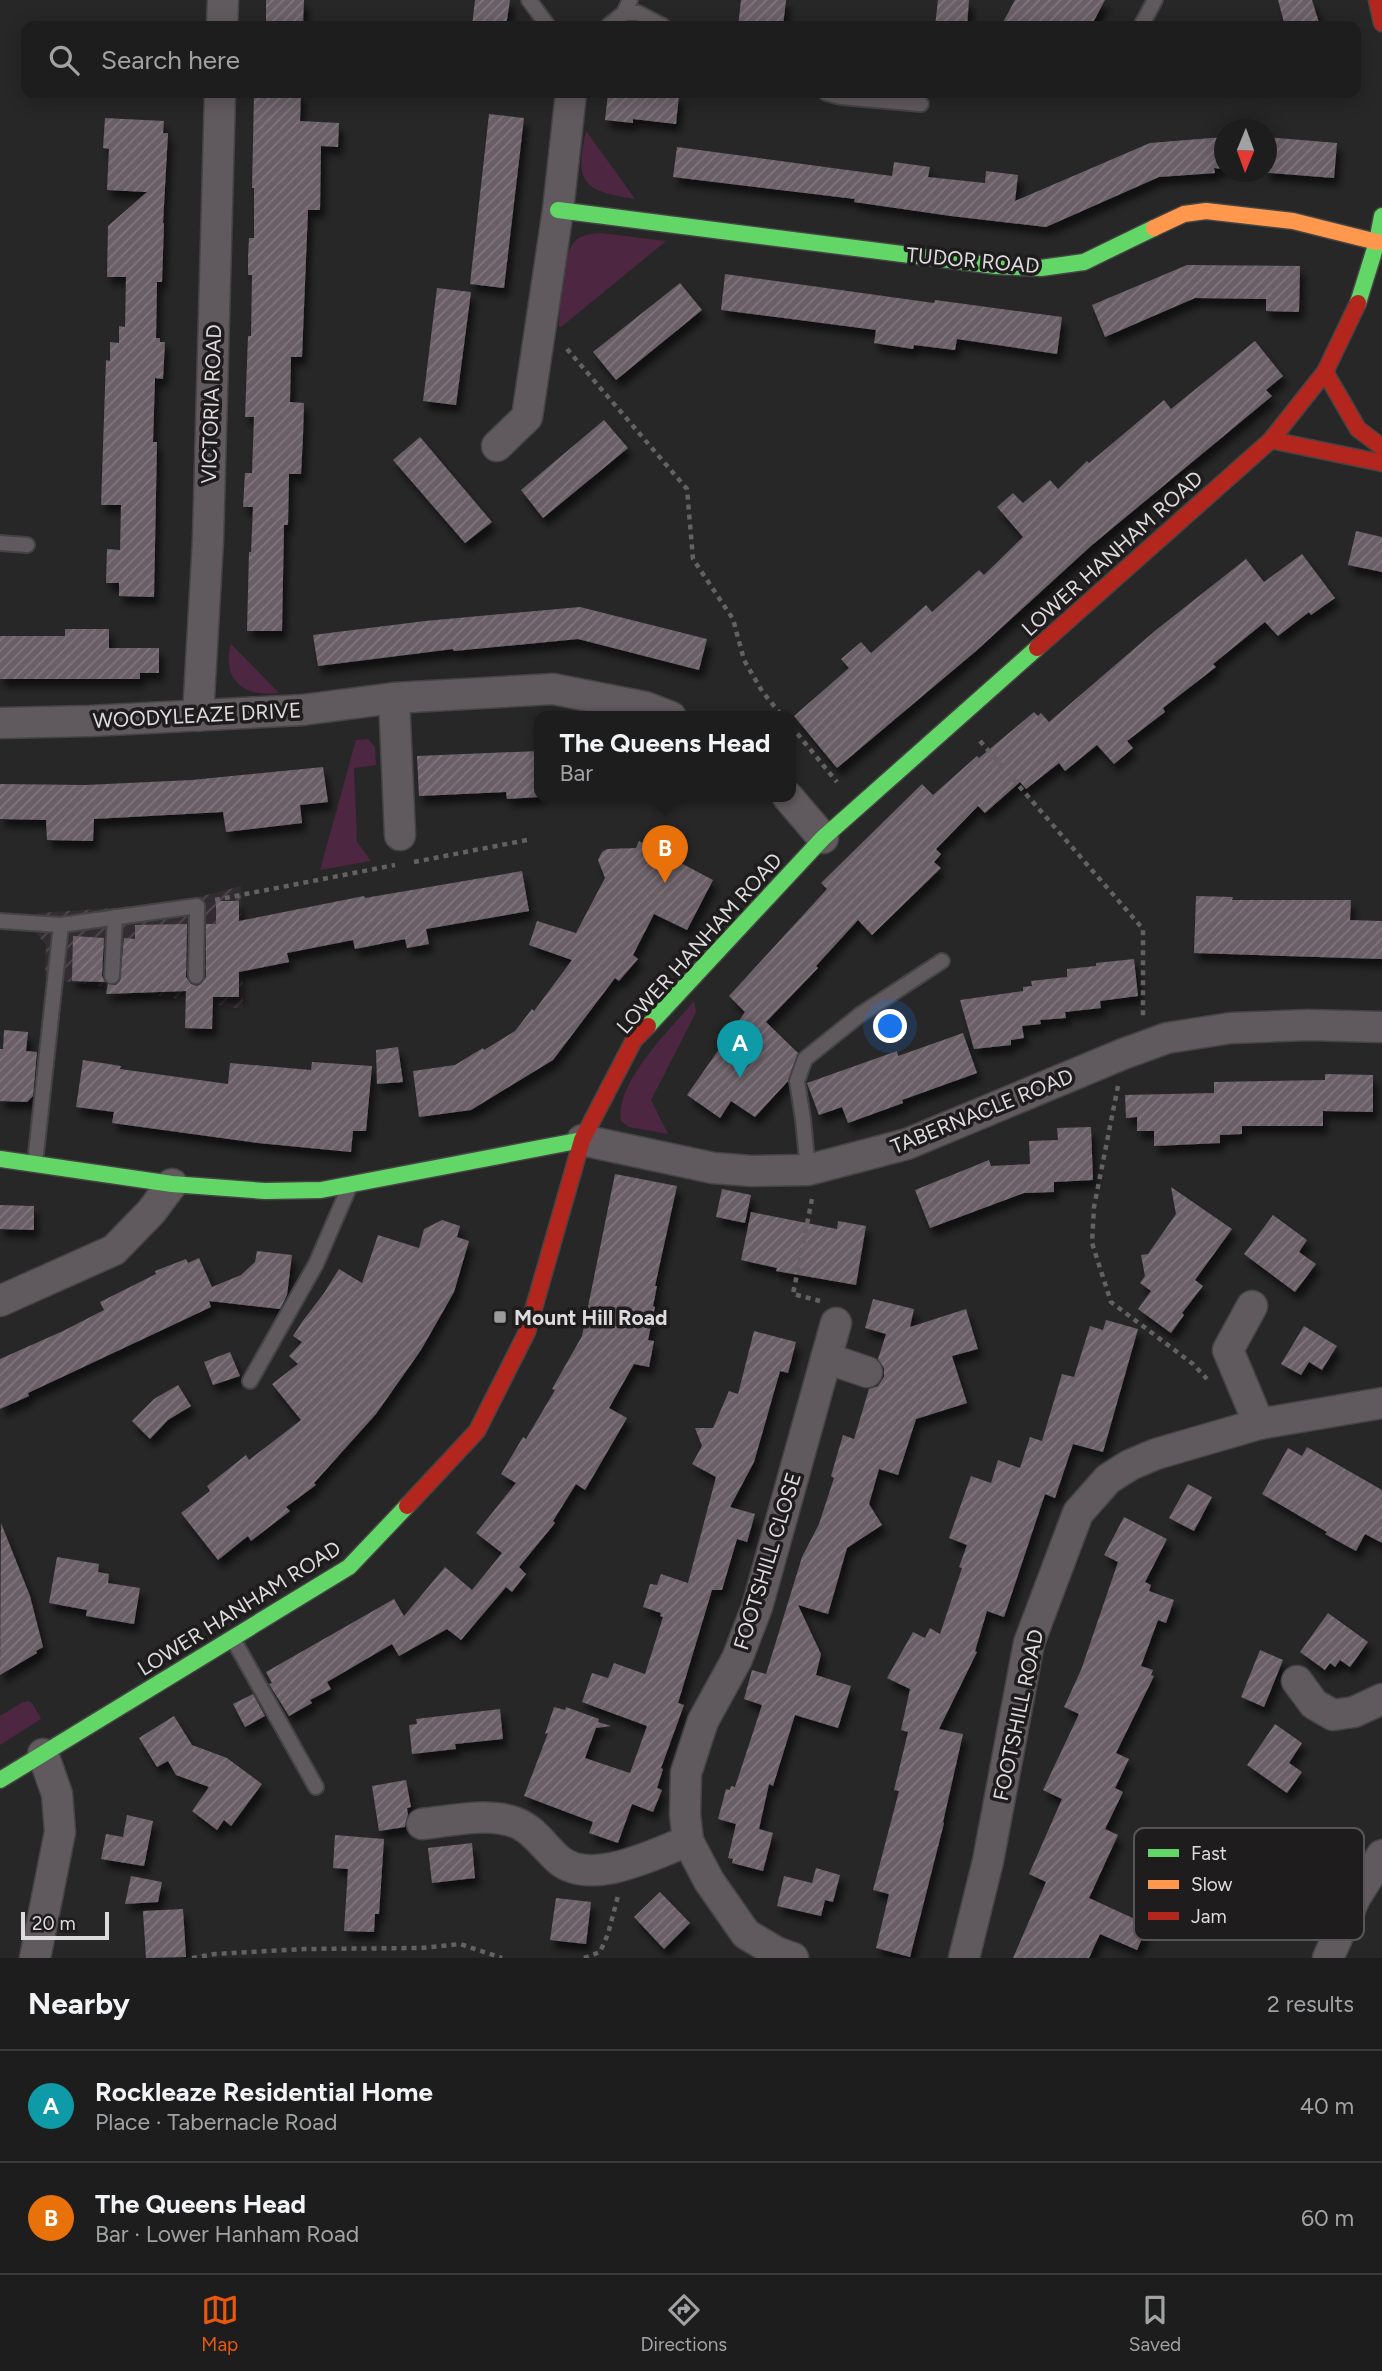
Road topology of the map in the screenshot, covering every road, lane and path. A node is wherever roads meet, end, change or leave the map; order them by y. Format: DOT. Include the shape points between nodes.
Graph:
graph roads {
  1 [pos="223,0"];
  2 [pos="529,0"];
  3 [pos="1155,0"];
  4 [pos="1377,0"];
  5 [pos="627,7"];
  6 [pos="222,21"];
  7 [pos="544,21"];
  8 [pos="613,21"];
  9 [pos="653,21"];
  10 [pos="1144,21"];
  11 [pos="1382,23"];
  12 [pos="220,98"];
  13 [pos="570,98"];
  14 [pos="852,98"];
  15 [pos="921,104"];
  16 [pos="558,210"];
  17 [pos="1382,216"];
  18 [pos="1377,242"];
  19 [pos="542,319"];
  20 [pos="1325,372"];
  21 [pos="1271,440"];
  22 [pos="497,446"];
  23 [pos="1382,447"];
  24 [pos="1382,463"];
  25 [pos="0,543"];
  26 [pos="27,544"];
  27 [pos="394,698"];
  28 [pos="655,711"];
  29 [pos="778,711"];
  30 [pos="198,716"];
  31 [pos="959,717"];
  32 [pos="0,723"];
  33 [pos="796,732"];
  34 [pos="792,802"];
  35 [pos="858,807"];
  36 [pos="400,835"];
  37 [pos="823,838"];
  38 [pos="527,840"];
  39 [pos="198,906"];
  40 [pos="116,917"];
  41 [pos="0,921"];
  42 [pos="61,925"];
  43 [pos="942,961"];
  44 [pos="112,976"];
  45 [pos="196,976"];
  46 [pos="1382,1027"];
  47 [pos="1133,1050"];
  48 [pos="582,1140"];
  49 [pos="0,1158"];
  50 [pos="35,1164"];
  51 [pos="812,1168"];
  52 [pos="172,1184"];
  53 [pos="350,1185"];
  54 [pos="0,1301"];
  55 [pos="1252,1306"];
  56 [pos="835,1322"];
  57 [pos="826,1358"];
  58 [pos="867,1372"];
  59 [pos="250,1381"];
  60 [pos="1211,1384"];
  61 [pos="1382,1403"];
  62 [pos="1259,1424"];
  63 [pos="232,1638"];
  64 [pos="1297,1681"];
  65 [pos="1382,1699"];
  66 [pos="43,1754"];
  67 [pos="0,1780"];
  68 [pos="316,1787"];
  69 [pos="422,1824"];
  70 [pos="688,1841"];
  71 [pos="1382,1855"];
  72 [pos="619,1867"];
  73 [pos="1364,1884"];
  74 [pos="1336,1940"];
  75 [pos="35,1958"];
  76 [pos="192,1958"];
  77 [pos="502,1958"];
  78 [pos="584,1958"];
  79 [pos="793,1958"];
  80 [pos="964,1958"];
  81 [pos="1328,1958"];
  1 -- 6 [label="street"];
  2 -- 7 [label="lane"];
  3 -- 10 [label="lane"];
  4 -- 11 [label="main road"];
  5 -- 8 [label="lane"];
  5 -- 9 [label="lane"];
  12 -- 30 [label="street, VICTORIA ROAD" via="208,540"];
  13 -- 16 [label="street"];
  14 -- 15 [label="lane"];
  16 -- 18 [label="main road, TUDOR ROAD" via="996,266 1084,262 1184,214 1206,211 1293,221"];
  16 -- 19 [label="street"];
  17 -- 18 [label="main road, LOWER HANHAM ROAD"];
  18 -- 20 [label="main road, LOWER HANHAM ROAD" via="1355,311"];
  19 -- 22 [label="street" via="527,417"];
  19 -- 29 [label="path" via="687,489 693,559 733,619 744,660"];
  20 -- 21 [label="main road, LOWER HANHAM ROAD"];
  20 -- 23 [label="main road" via="1358,429"];
  21 -- 24 [label="main road"];
  21 -- 31 [label="main road, LOWER HANHAM ROAD"];
  25 -- 26 [label="lane"];
  27 -- 28 [label="street, WOODYLEAZE DRIVE" via="553,689"];
  27 -- 30 [label="street, WOODYLEAZE DRIVE" via="302,710"];
  27 -- 36 [label="street"];
  30 -- 32 [label="street, WOODYLEAZE DRIVE"];
  31 -- 35 [label="main road, LOWER HANHAM ROAD"];
  31 -- 47 [label="path" via="1143,929"];
  33 -- 35 [label="path"];
  34 -- 37 [label="street"];
  35 -- 37 [label="main road, LOWER HANHAM ROAD"];
  37 -- 48 [label="main road, LOWER HANHAM ROAD" via="634,1040"];
  38 -- 39 [label="path"];
  39 -- 40 [label="lane"];
  39 -- 45 [label="lane"];
  40 -- 42 [label="lane"];
  40 -- 44 [label="lane"];
  41 -- 42 [label="lane"];
  42 -- 50 [label="lane"];
  43 -- 51 [label="lane" via="861,1014 805,1059 797,1081"];
  46 -- 47 [label="street, TABERNACLE ROAD" via="1231,1028 1167,1038"];
  47 -- 51 [label="street, TABERNACLE ROAD" via="907,1144"];
  47 -- 60 [label="path" via="1094,1207 1092,1243 1111,1302 1194,1364"];
  48 -- 51 [label="street, TABERNACLE ROAD" via="713,1168"];
  48 -- 53 [label="main road"];
  48 -- 63 [label="main road, LOWER HANHAM ROAD" via="527,1332 477,1431 349,1567"];
  49 -- 50 [label="main road"];
  50 -- 52 [label="main road"];
  51 -- 56 [label="path" via="811,1207 793,1294 836,1304"];
  52 -- 53 [label="main road" via="265,1191"];
  52 -- 54 [label="street" via="114,1250"];
  53 -- 59 [label="lane" via="316,1264"];
  55 -- 62 [label="street" via="1228,1350"];
  56 -- 57 [label="street, FOOTSHILL CLOSE"];
  57 -- 58 [label="street"];
  57 -- 70 [label="street, FOOTSHILL CLOSE" via="757,1607 737,1659 704,1721 686,1773"];
  61 -- 62 [label="street, FOOTSHILL ROAD"];
  62 -- 80 [label="street, FOOTSHILL ROAD" via="1178,1446 1130,1465 1108,1479 1078,1513 1029,1643 988,1861"];
  63 -- 66 [label="main road, LOWER HANHAM ROAD"];
  63 -- 68 [label="lane"];
  64 -- 65 [label="street" via="1314,1704 1333,1715 1354,1712"];
  66 -- 67 [label="main road, LOWER HANHAM ROAD"];
  66 -- 75 [label="street" via="57,1794 60,1832"];
  69 -- 72 [label="street" via="495,1818 519,1824 560,1861 588,1871"];
  70 -- 72 [label="street"];
  70 -- 79 [label="street, FOOTSHILL CLOSE" via="746,1934"];
  71 -- 73 [label="street"];
  72 -- 78 [label="path" via="618,1896 608,1934 600,1952"];
  74 -- 81 [label="street"];
  76 -- 77 [label="path" via="460,1944"];
}
